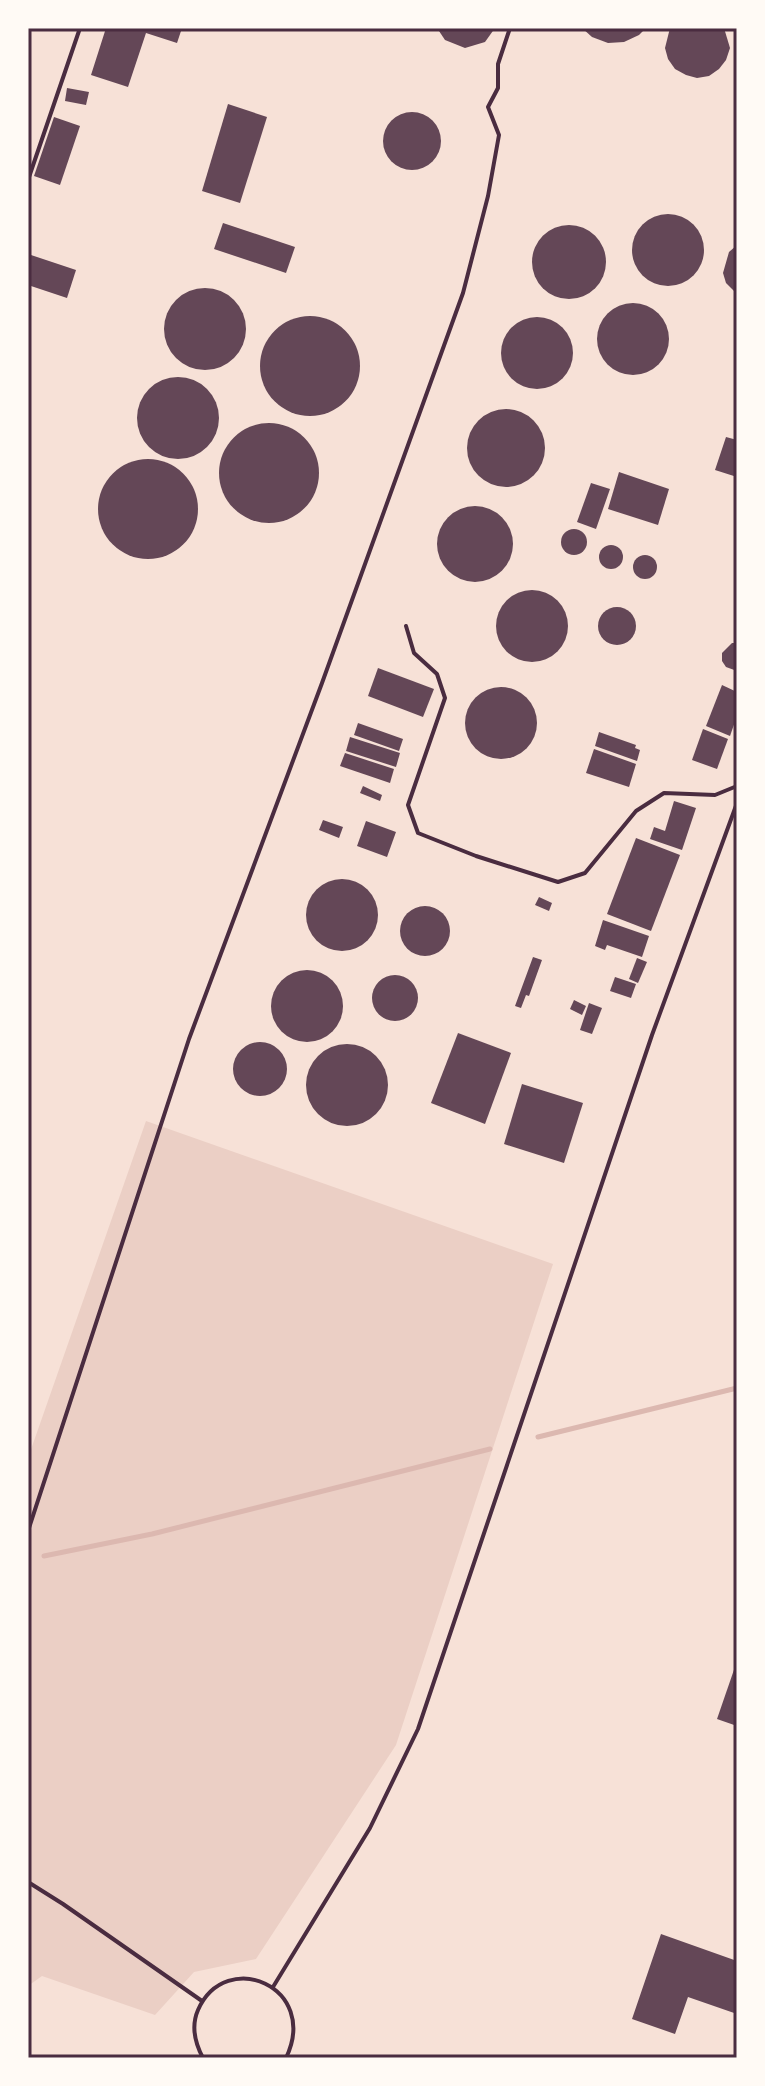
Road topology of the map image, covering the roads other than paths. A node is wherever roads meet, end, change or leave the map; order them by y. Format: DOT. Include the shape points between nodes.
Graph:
graph roads {
  1 [pos="80,28"];
  2 [pos="510,28"];
  3 [pos="28,180"];
  4 [pos="406,626"];
  5 [pos="737,786"];
  6 [pos="737,803"];
  7 [pos="28,1531"];
  8 [pos="28,1882"];
  9 [pos="273,1987"];
  10 [pos="202,2001"];
  11 [pos="203,2058"];
  12 [pos="287,2058"];
  1 -- 3 [label="lane"];
  2 -- 7 [label="lane" via="498,64 498,88 488,107 499,135 463,293 189,1039"];
  4 -- 5 [label="lane" via="414,653 437,674 445,698 408,805 418,833 558,882 585,873 636,811 664,793 715,795"];
  6 -- 9 [label="lane" via="652,1035 418,1729 370,1828"];
  8 -- 10 [label="lane"];
  9 -- 10 [label="lane" via="242,1979 213,1989"];
  9 -- 12 [label="lane" via="292,2012 295,2028"];
  10 -- 11 [label="lane" via="194,2032"];
}
